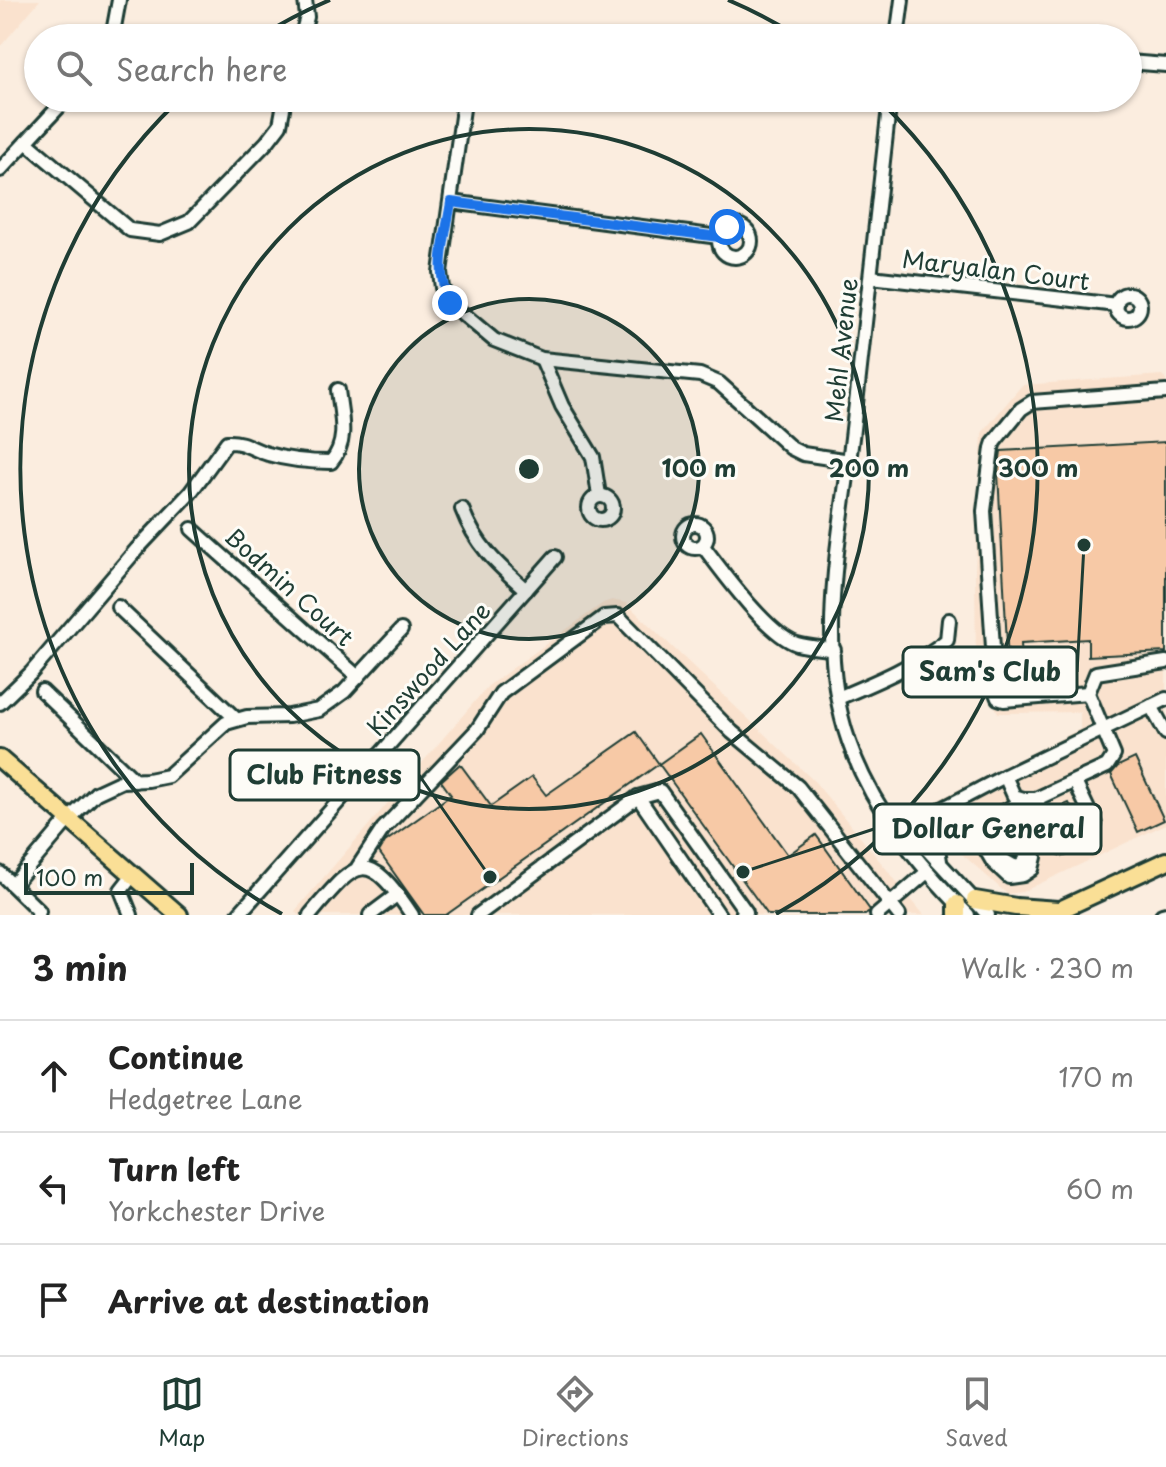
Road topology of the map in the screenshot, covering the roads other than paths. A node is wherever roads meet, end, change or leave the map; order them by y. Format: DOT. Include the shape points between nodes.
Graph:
graph roads {
  1 [pos="119,0"];
  2 [pos="305,0"];
  3 [pos="902,0"];
  4 [pos="115,24"];
  5 [pos="305,24"];
  6 [pos="899,24"];
  7 [pos="1142,63"];
  8 [pos="1166,65"];
  9 [pos="54,112"];
  10 [pos="282,112"];
  11 [pos="463,112"];
  12 [pos="889,112"];
  13 [pos="26,142"];
  14 [pos="0,170"];
  15 [pos="451,202"];
  16 [pos="719,237"];
  17 [pos="871,277"];
  18 [pos="1117,305"];
  19 [pos="542,359"];
  20 [pos="338,390"];
  21 [pos="1166,392"];
  22 [pos="850,461"];
  23 [pos="599,495"];
  24 [pos="462,509"];
  25 [pos="192,529"];
  26 [pos="703,546"];
  27 [pos="555,557"];
  28 [pos="526,590"];
  29 [pos="118,607"];
  30 [pos="949,620"];
  31 [pos="401,630"];
  32 [pos="834,650"];
  33 [pos="1166,662"];
  34 [pos="358,677"];
  35 [pos="42,691"];
  36 [pos="1088,693"];
  37 [pos="838,698"];
  38 [pos="1166,699"];
  39 [pos="0,703"];
  40 [pos="1151,706"];
  41 [pos="236,719"];
  42 [pos="1103,729"];
  43 [pos="1166,733"];
  44 [pos="0,759"];
  45 [pos="1005,776"];
  46 [pos="135,781"];
  47 [pos="1075,782"];
  48 [pos="638,797"];
  49 [pos="1036,799"];
  50 [pos="1014,801"];
  51 [pos="941,809"];
  52 [pos="68,820"];
  53 [pos="896,833"];
  54 [pos="1166,861"];
  55 [pos="941,864"];
  56 [pos="358,867"];
  57 [pos="0,873"];
  58 [pos="926,873"];
  59 [pos="132,876"];
  60 [pos="13,885"];
  61 [pos="398,894"];
  62 [pos="964,908"];
  63 [pos="894,910"];
  64 [pos="1054,913"];
  65 [pos="745,914"];
  66 [pos="38,915"];
  67 [pos="131,915"];
  68 [pos="179,915"];
  69 [pos="238,915"];
  70 [pos="310,915"];
  71 [pos="370,915"];
  72 [pos="412,915"];
  73 [pos="478,915"];
  74 [pos="719,915"];
  75 [pos="877,915"];
  76 [pos="988,915"];
  1 -- 4 [label="street"];
  2 -- 5 [label="street"];
  3 -- 6 [label="street"];
  7 -- 8 [label="street"];
  9 -- 13 [label="street"];
  10 -- 13 [label="street" via="280,125 189,222 160,234 130,230"];
  11 -- 15 [label="street"];
  12 -- 17 [label="street, Mehl Avenue"];
  13 -- 14 [label="street"];
  15 -- 16 [label="street"];
  15 -- 19 [label="street" via="440,272 450,303 494,340"];
  17 -- 18 [label="street, Maryalan Court"];
  17 -- 22 [label="street, Mehl Avenue"];
  19 -- 22 [label="street" via="700,375 719,383 791,448"];
  19 -- 23 [label="street" via="593,457"];
  20 -- 39 [label="street" via="343,432 341,451 331,462 268,454 239,441 227,442 190,493"];
  21 -- 36 [label="street" via="1032,402 992,448 984,526 996,693 1004,700"];
  22 -- 32 [label="street, Mehl Avenue" via="833,603"];
  24 -- 28 [label="street" via="471,533"];
  25 -- 34 [label="street, Bodmin Court"];
  26 -- 32 [label="street" via="777,632 794,643"];
  27 -- 28 [label="street, Kinswood Lane"];
  28 -- 69 [label="street, Kinswood Lane"];
  29 -- 41 [label="street"];
  30 -- 37 [label="street" via="947,640 935,650"];
  31 -- 34 [label="street"];
  32 -- 37 [label="street, Mehl Avenue"];
  33 -- 36 [label="street" via="1096,673"];
  34 -- 41 [label="street" via="319,710"];
  35 -- 46 [label="street"];
  36 -- 42 [label="street"];
  37 -- 53 [label="street, Mehl Avenue" via="863,776"];
  38 -- 40 [label="street"];
  40 -- 42 [label="street"];
  40 -- 43 [label="street"];
  41 -- 46 [label="street" via="168,776"];
  42 -- 45 [label="street"];
  42 -- 47 [label="street" via="1114,755 1107,766"];
  44 -- 52 [label="main road"];
  45 -- 50 [label="street"];
  45 -- 51 [label="street"];
  46 -- 52 [label="street" via="109,785"];
  47 -- 49 [label="street"];
  47 -- 49 [label="street" via="1095,824 1091,835 1063,848 1054,840"];
  48 -- 65 [label="street" via="660,791"];
  48 -- 73 [label="street"];
  48 -- 74 [label="street"];
  49 -- 50 [label="street"];
  50 -- 50 [label="street" via="983,825 979,838 1009,877 1032,869 1035,857"];
  51 -- 53 [label="street"];
  51 -- 55 [label="street"];
  52 -- 59 [label="main road"];
  52 -- 60 [label="street"];
  53 -- 55 [label="street, Mehl Avenue" via="923,845"];
  53 -- 58 [label="street, Mehl Avenue"];
  54 -- 64 [label="main road"];
  55 -- 62 [label="street, Mehl Avenue"];
  56 -- 61 [label="street" via="378,874"];
  56 -- 63 [label="street" via="383,829 477,730 501,693 604,617 618,616 732,732 798,787"];
  56 -- 70 [label="street"];
  57 -- 60 [label="street"];
  58 -- 62 [label="street, Mehl Avenue"];
  58 -- 63 [label="street"];
  59 -- 67 [label="street" via="121,890"];
  59 -- 68 [label="main road"];
  60 -- 66 [label="street"];
  61 -- 71 [label="street"];
  61 -- 72 [label="street"];
  62 -- 64 [label="main road"];
  62 -- 76 [label="street, Mehl Avenue"];
  63 -- 75 [label="street"];
}
